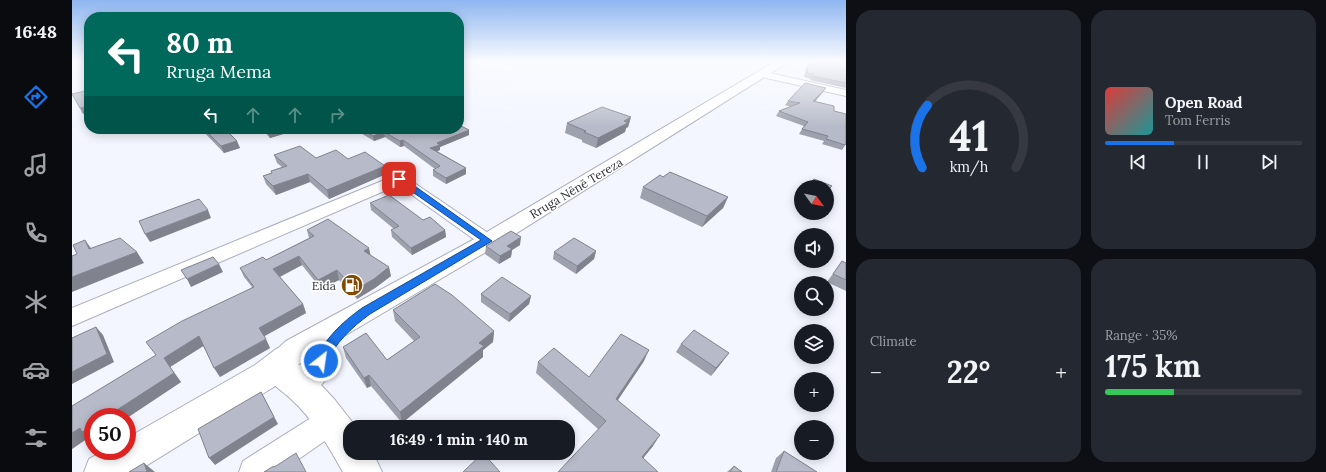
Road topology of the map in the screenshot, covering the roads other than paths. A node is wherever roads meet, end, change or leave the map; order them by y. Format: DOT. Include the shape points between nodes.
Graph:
graph roads {
  1 [pos="752,83"];
  2 [pos="801,83"];
  3 [pos="846,93"];
  4 [pos="488,241"];
  5 [pos="72,317"];
  6 [pos="295,367"];
  7 [pos="332,420"];
  8 [pos="343,438"];
  9 [pos="356,460"];
  10 [pos="102,472"];
  11 [pos="254,472"];
  12 [pos="364,472"];
  1 -- 4 [label="main road, Rruga Nënë Tereza"];
  2 -- 3 [label="street"];
  4 -- 5 [label="street" via="399,179"];
  4 -- 6 [label="main road, Rruga Nënë Tereza" via="366,311 348,324 327,348"];
  6 -- 7 [label="main road" via="312,397"];
  6 -- 10 [label="main road"];
  7 -- 8 [label="main road"];
  7 -- 11 [label="street"];
  9 -- 12 [label="main road"];
}
